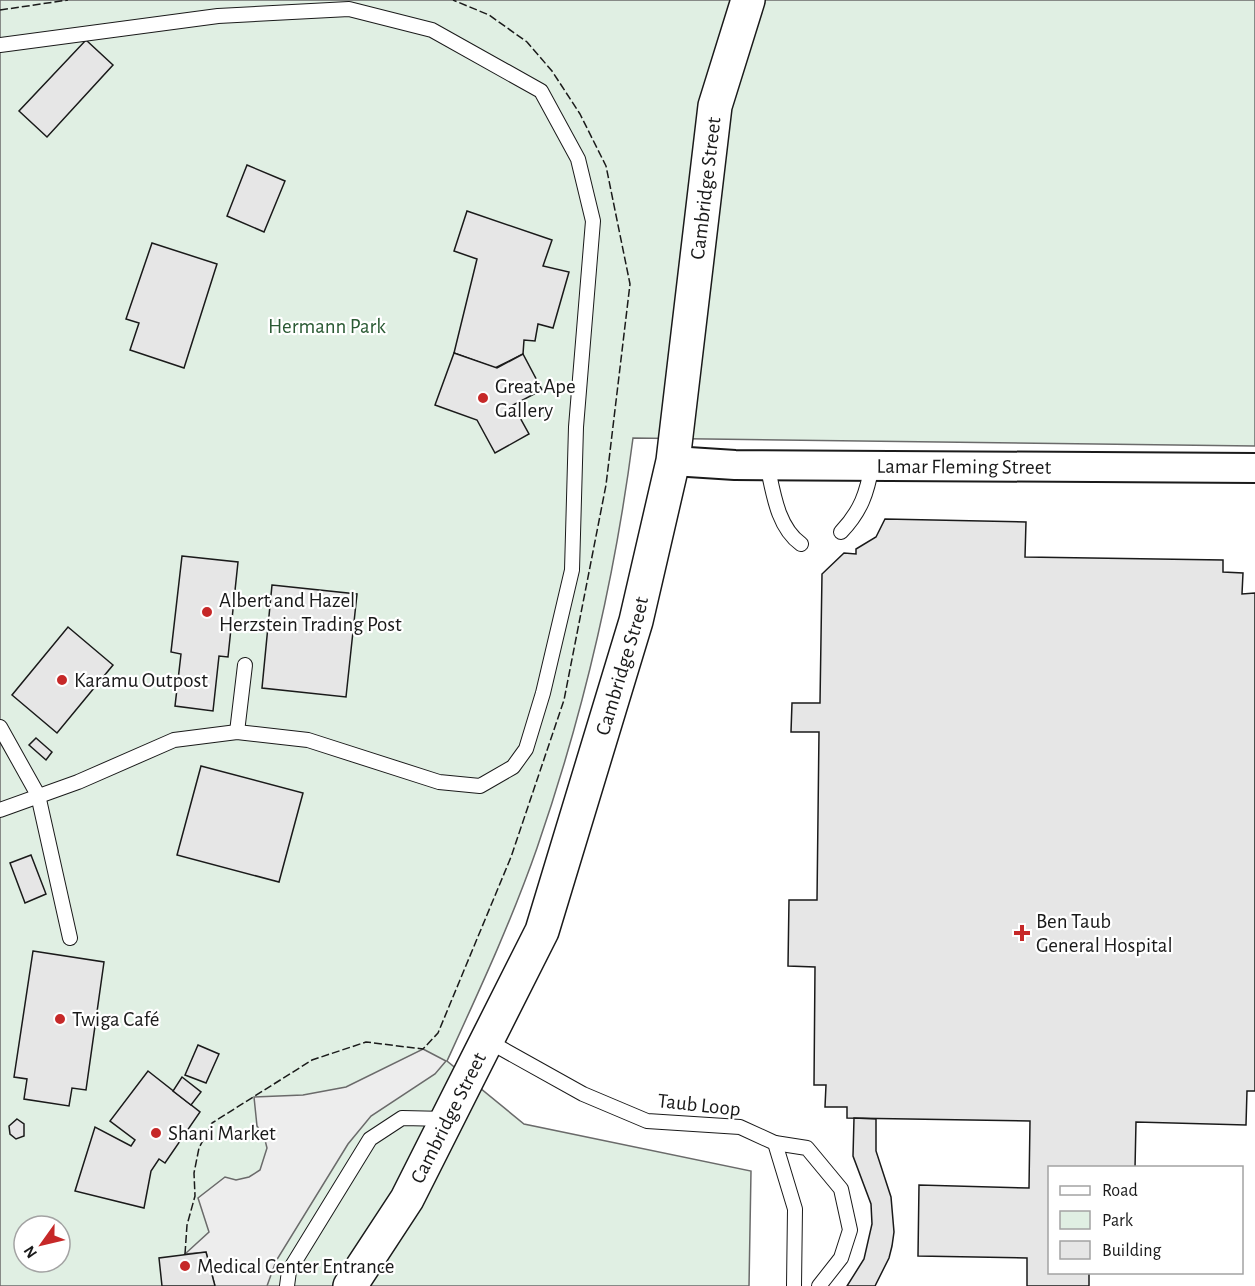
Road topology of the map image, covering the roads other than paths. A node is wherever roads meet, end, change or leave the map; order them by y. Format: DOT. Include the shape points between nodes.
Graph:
graph roads {
  1 [pos="748,0"];
  2 [pos="0,45"];
  3 [pos="673,461"];
  4 [pos="767,464"];
  5 [pos="872,465"];
  6 [pos="1255,468"];
  7 [pos="841,532"];
  8 [pos="801,544"];
  9 [pos="245,665"];
  10 [pos="0,727"];
  11 [pos="237,732"];
  12 [pos="38,795"];
  13 [pos="0,810"];
  14 [pos="70,938"];
  15 [pos="488,1041"];
  16 [pos="449,1119"];
  17 [pos="776,1143"];
  18 [pos="287,1286"];
  19 [pos="350,1286"];
  20 [pos="794,1286"];
  21 [pos="819,1286"];
  1 -- 3 [label="street, Cambridge Street" via="715,106"];
  2 -- 11 [label="lane" via="218,16 349,9 432,30 541,91 578,159 593,221 576,427 572,570 526,748 513,767 480,786 439,782 308,740"];
  3 -- 4 [label="street, Lamar Fleming Street"];
  3 -- 15 [label="street, Cambridge Street" via="636,621 542,931"];
  4 -- 5 [label="street, Lamar Fleming Street"];
  4 -- 8 [label="lane" via="776,505 791,537"];
  5 -- 6 [label="street, Lamar Fleming Street"];
  5 -- 7 [label="lane" via="866,497"];
  9 -- 11 [label="lane"];
  10 -- 12 [label="lane"];
  11 -- 12 [label="lane" via="174,740"];
  12 -- 13 [label="lane"];
  12 -- 14 [label="lane"];
  15 -- 16 [label="street, Cambridge Street"];
  15 -- 17 [label="lane, Taub Loop" via="583,1094 647,1121 740,1127"];
  16 -- 18 [label="lane" via="402,1118 370,1139 289,1271"];
  16 -- 19 [label="street, Cambridge Street" via="407,1199"];
  17 -- 20 [label="lane" via="795,1209"];
  17 -- 21 [label="lane, Taub Loop" via="807,1148 841,1189 850,1230 841,1258"];
}
